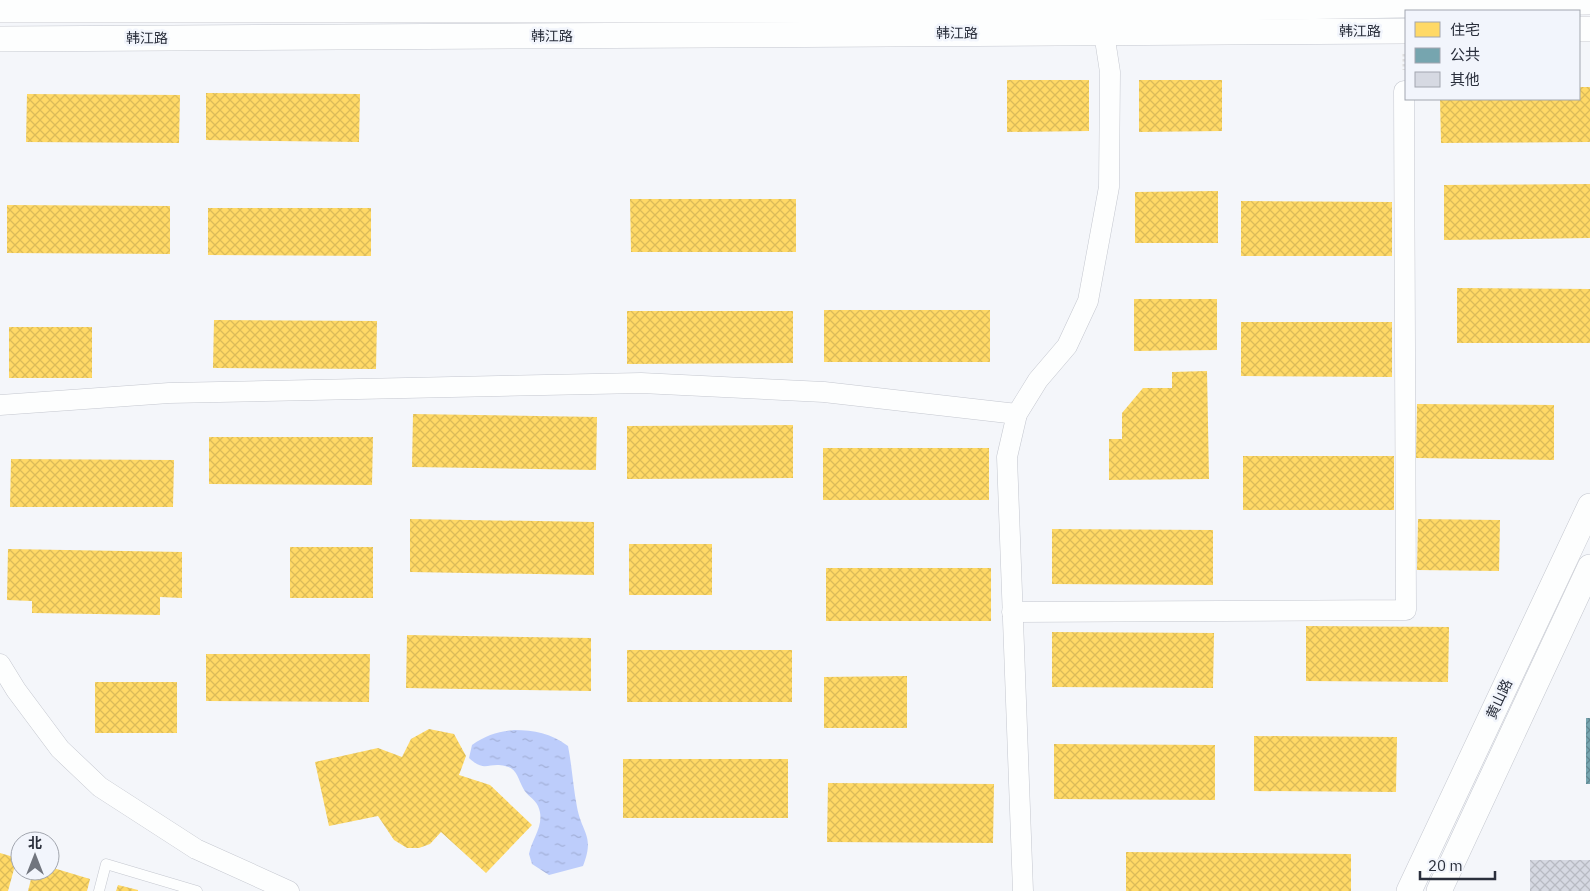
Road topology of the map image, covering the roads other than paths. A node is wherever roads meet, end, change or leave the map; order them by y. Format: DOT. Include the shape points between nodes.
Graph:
graph roads {
  1 [pos="1590,2"];
  2 [pos="0,10"];
  3 [pos="1102,14"];
  4 [pos="1405,31"];
  5 [pos="0,38"];
  6 [pos="1404,91"];
  7 [pos="0,405"];
  8 [pos="1017,414"];
  9 [pos="1590,506"];
  10 [pos="1590,567"];
  11 [pos="1012,612"];
  12 [pos="0,664"];
  13 [pos="99,891"];
  14 [pos="197,891"];
  15 [pos="289,891"];
  16 [pos="1022,891"];
  17 [pos="1409,891"];
  18 [pos="1439,891"];
  1 -- 3 [label="street, 韩江路"];
  2 -- 3 [label="street, 韩江路"];
  3 -- 4 [label="street, 韩江路"];
  3 -- 5 [label="street, 韩江路"];
  3 -- 8 [label="street" via="1110,72 1109,187 1088,301 1067,346 1038,380"];
  6 -- 11 [label="street" via="1406,610"];
  7 -- 8 [label="street" via="169,393 641,383 824,392"];
  8 -- 11 [label="street" via="1007,457"];
  9 -- 17 [label="street, 黄山路"];
  10 -- 18 [label="street, 黄山路"];
  11 -- 16 [label="street"];
  12 -- 15 [label="street" via="60,749 100,787 196,849"];
  13 -- 14 [label="lane" via="106,864"];
}
